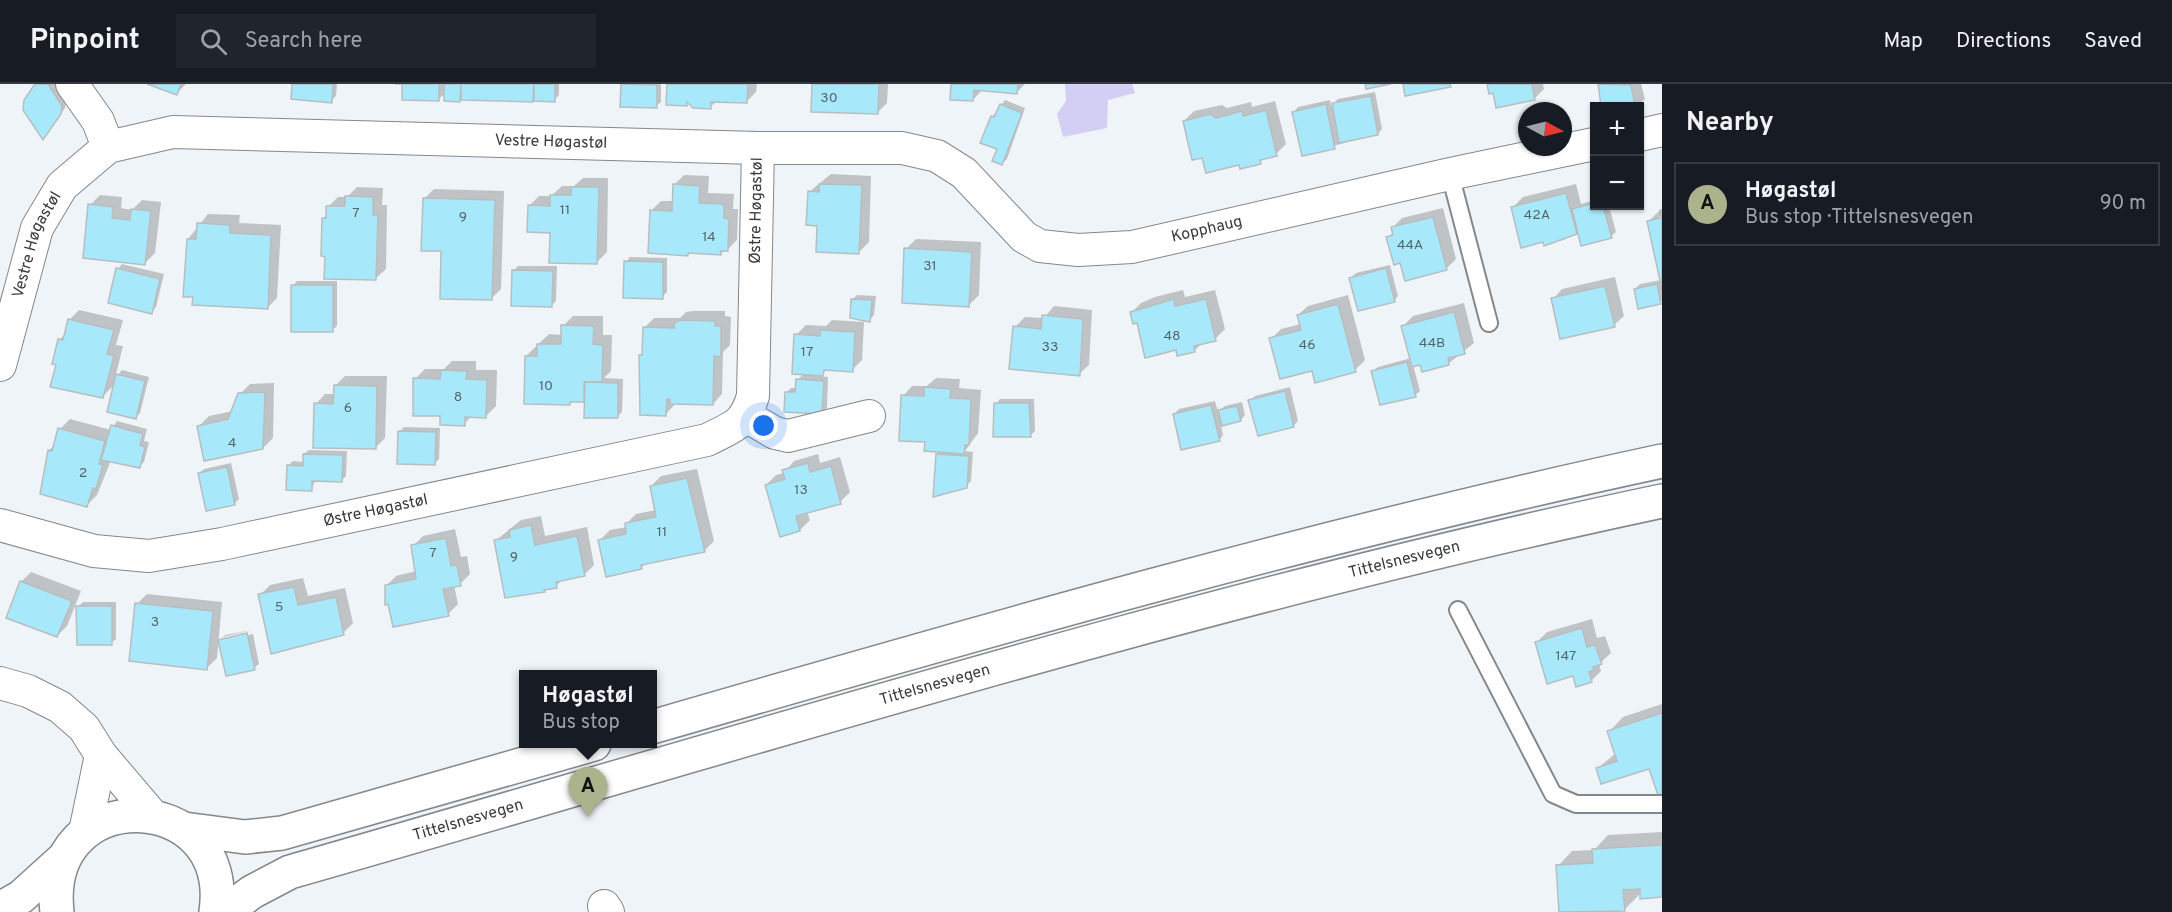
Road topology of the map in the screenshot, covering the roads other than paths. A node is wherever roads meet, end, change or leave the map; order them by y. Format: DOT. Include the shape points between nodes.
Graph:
graph roads {
  1 [pos="72,84"];
  2 [pos="1662,130"];
  3 [pos="1644,134"];
  4 [pos="1590,145"];
  5 [pos="108,147"];
  6 [pos="758,148"];
  7 [pos="1450,174"];
  8 [pos="982,193"];
  9 [pos="1489,323"];
  10 [pos="0,365"];
  11 [pos="746,416"];
  12 [pos="869,416"];
  13 [pos="1662,461"];
  14 [pos="1662,501"];
  15 [pos="0,525"];
  16 [pos="1458,610"];
  17 [pos="0,683"];
  18 [pos="657,726"];
  19 [pos="580,748"];
  20 [pos="101,755"];
  21 [pos="1662,804"];
  22 [pos="152,815"];
  23 [pos="184,829"];
  24 [pos="85,832"];
  25 [pos="63,859"];
  26 [pos="0,909"];
  27 [pos="57,912"];
  28 [pos="216,912"];
  29 [pos="225,912"];
  1 -- 5 [label="street" via="98,121"];
  2 -- 3 [label="street"];
  4 -- 7 [label="street, Kopphaug"];
  5 -- 6 [label="street, Vestre Høgastøl" via="173,132"];
  5 -- 10 [label="street, Vestre Høgastøl" via="62,186 38,228"];
  6 -- 8 [label="street, Vestre Høgastøl" via="902,148 938,156 964,173"];
  6 -- 11 [label="street, Østre Høgastøl" via="753,396"];
  7 -- 8 [label="street, Kopphaug" via="1103,251 1040,246 1024,237"];
  7 -- 9 [label="lane"];
  11 -- 12 [label="street" via="788,436"];
  11 -- 15 [label="street, Østre Høgastøl" via="707,440 222,544 149,555 94,551"];
  13 -- 18 [label="main road" via="1337,537 1018,621"];
  14 -- 29 [label="main road, Tittelsnesvegen" via="1347,574 1028,658 290,872"];
  16 -- 21 [label="lane" via="1553,794 1576,804"];
  17 -- 20 [label="street" via="60,707 84,728"];
  19 -- 23 [label="main road" via="282,833 245,837"];
  20 -- 22 [label="street"];
  20 -- 24 [label="street"];
  22 -- 23 [label="main road"];
  22 -- 24 [label="main road" via="117,816"];
  23 -- 28 [label="main road" via="202,847 214,869 219,895"];
  24 -- 25 [label="main road"];
  25 -- 26 [label="main road" via="21,897"];
  25 -- 27 [label="main road" via="55,890"];
}
